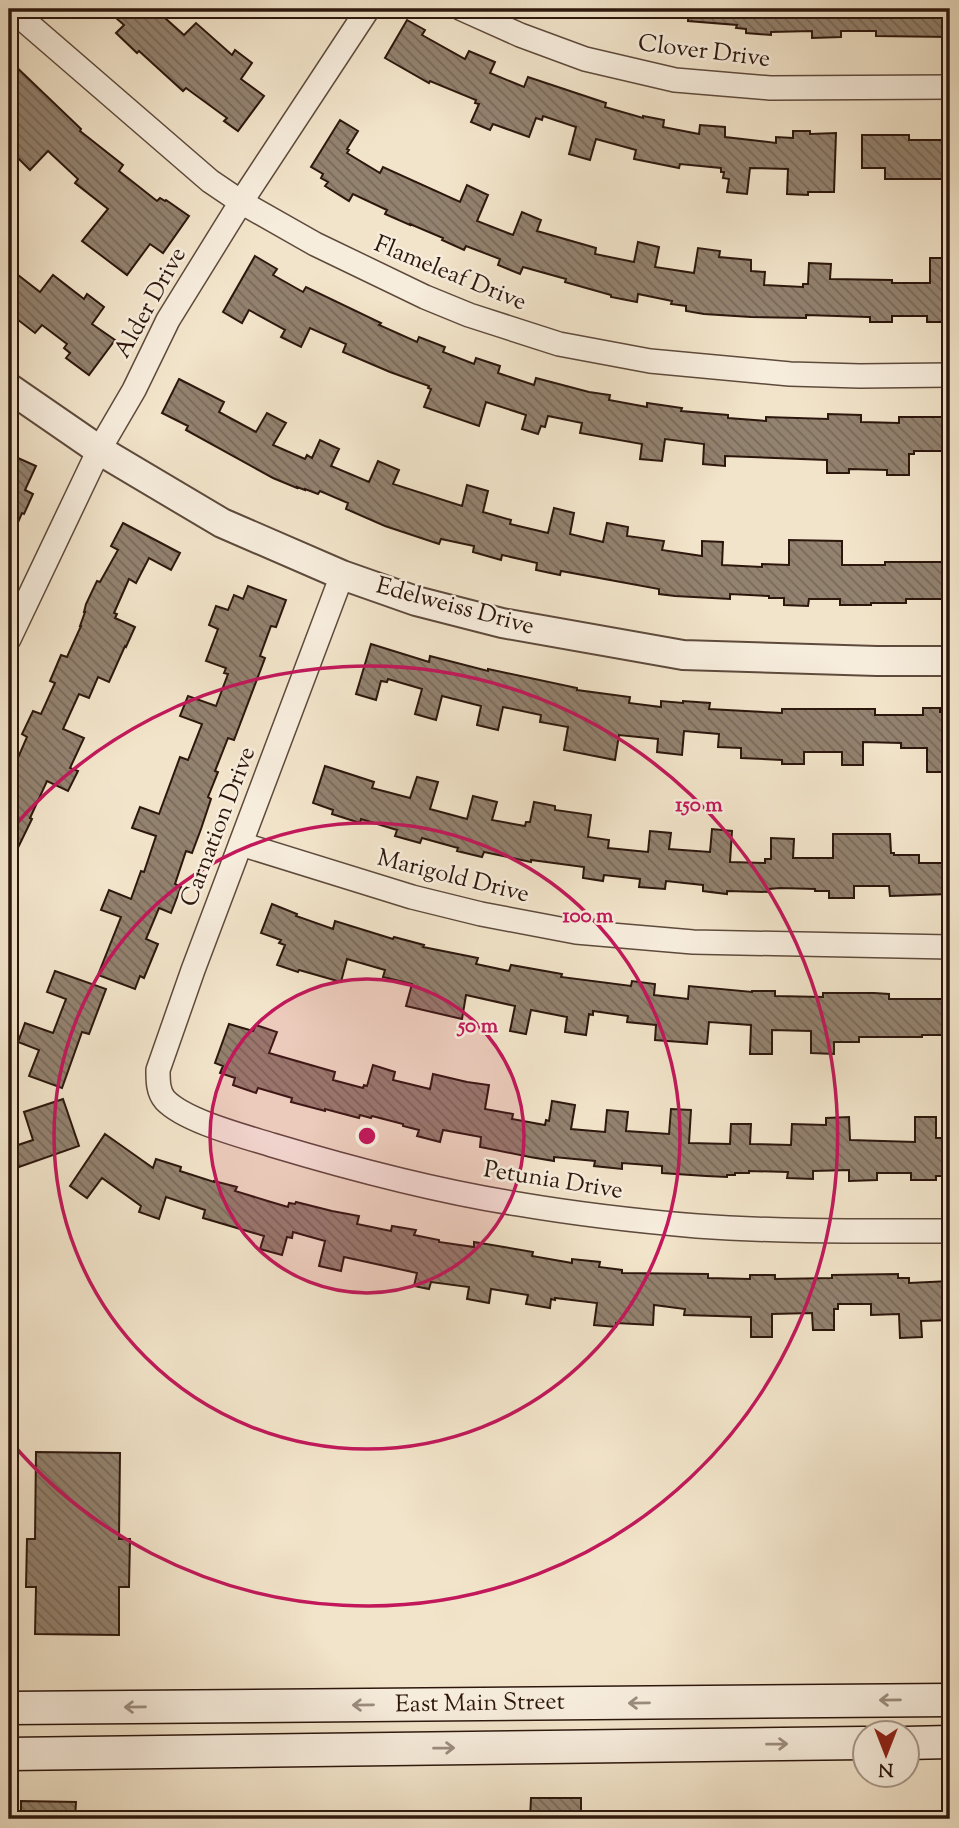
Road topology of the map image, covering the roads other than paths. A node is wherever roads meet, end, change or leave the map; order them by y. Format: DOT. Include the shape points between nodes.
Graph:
graph roads {
  1 [pos="11,9"];
  2 [pos="368,9"];
  3 [pos="462,9"];
  4 [pos="950,87"];
  5 [pos="241,202"];
  6 [pos="950,375"];
  7 [pos="9,388"];
  8 [pos="99,450"];
  9 [pos="342,575"];
  10 [pos="9,639"];
  11 [pos="950,661"];
  12 [pos="241,844"];
  13 [pos="950,947"];
  14 [pos="164,1099"];
  15 [pos="950,1231"];
  16 [pos="950,1700"];
  17 [pos="707,1702"];
  18 [pos="413,1705"];
  19 [pos="9,1709"];
  20 [pos="950,1742"];
  21 [pos="850,1743"];
  22 [pos="920,1743"];
  23 [pos="709,1745"];
  24 [pos="167,1752"];
  25 [pos="9,1754"];
  1 -- 5 [label="street, Flameleaf Drive" via="210,181"];
  2 -- 5 [label="street, Alder Drive"];
  3 -- 4 [label="street, Clover Drive" via="585,59 675,80 770,88"];
  5 -- 6 [label="street, Flameleaf Drive" via="425,297 559,344 650,361 790,374"];
  5 -- 8 [label="street, Alder Drive" via="168,320"];
  7 -- 8 [label="street, Edelweiss Drive"];
  8 -- 9 [label="street, Edelweiss Drive" via="222,523"];
  8 -- 10 [label="street, Alder Drive"];
  9 -- 11 [label="street, Edelweiss Drive" via="416,601 502,623 658,652"];
  9 -- 12 [label="street, Carnation Drive"];
  12 -- 13 [label="street, Marigold Drive" via="412,897 576,932 693,942"];
  12 -- 14 [label="street, Carnation Drive" via="158,1070"];
  14 -- 15 [label="street, Petunia Drive" via="182,1113 248,1138 517,1204 699,1226"];
  16 -- 17 [label="main road, East Main Street, one-way"];
  17 -- 18 [label="main road, East Main Street, one-way"];
  17 -- 23 [label="main road"];
  18 -- 19 [label="main road, East Main Street, one-way"];
  18 -- 24 [label="main road" via="413,1723 406,1731 274,1735"];
  20 -- 22 [label="main road"];
  23 -- 21 [label="main road, East Main Street, one-way"];
  24 -- 23 [label="main road, East Main Street, one-way"];
  24 -- 25 [label="main road, East Main Street"];
}
